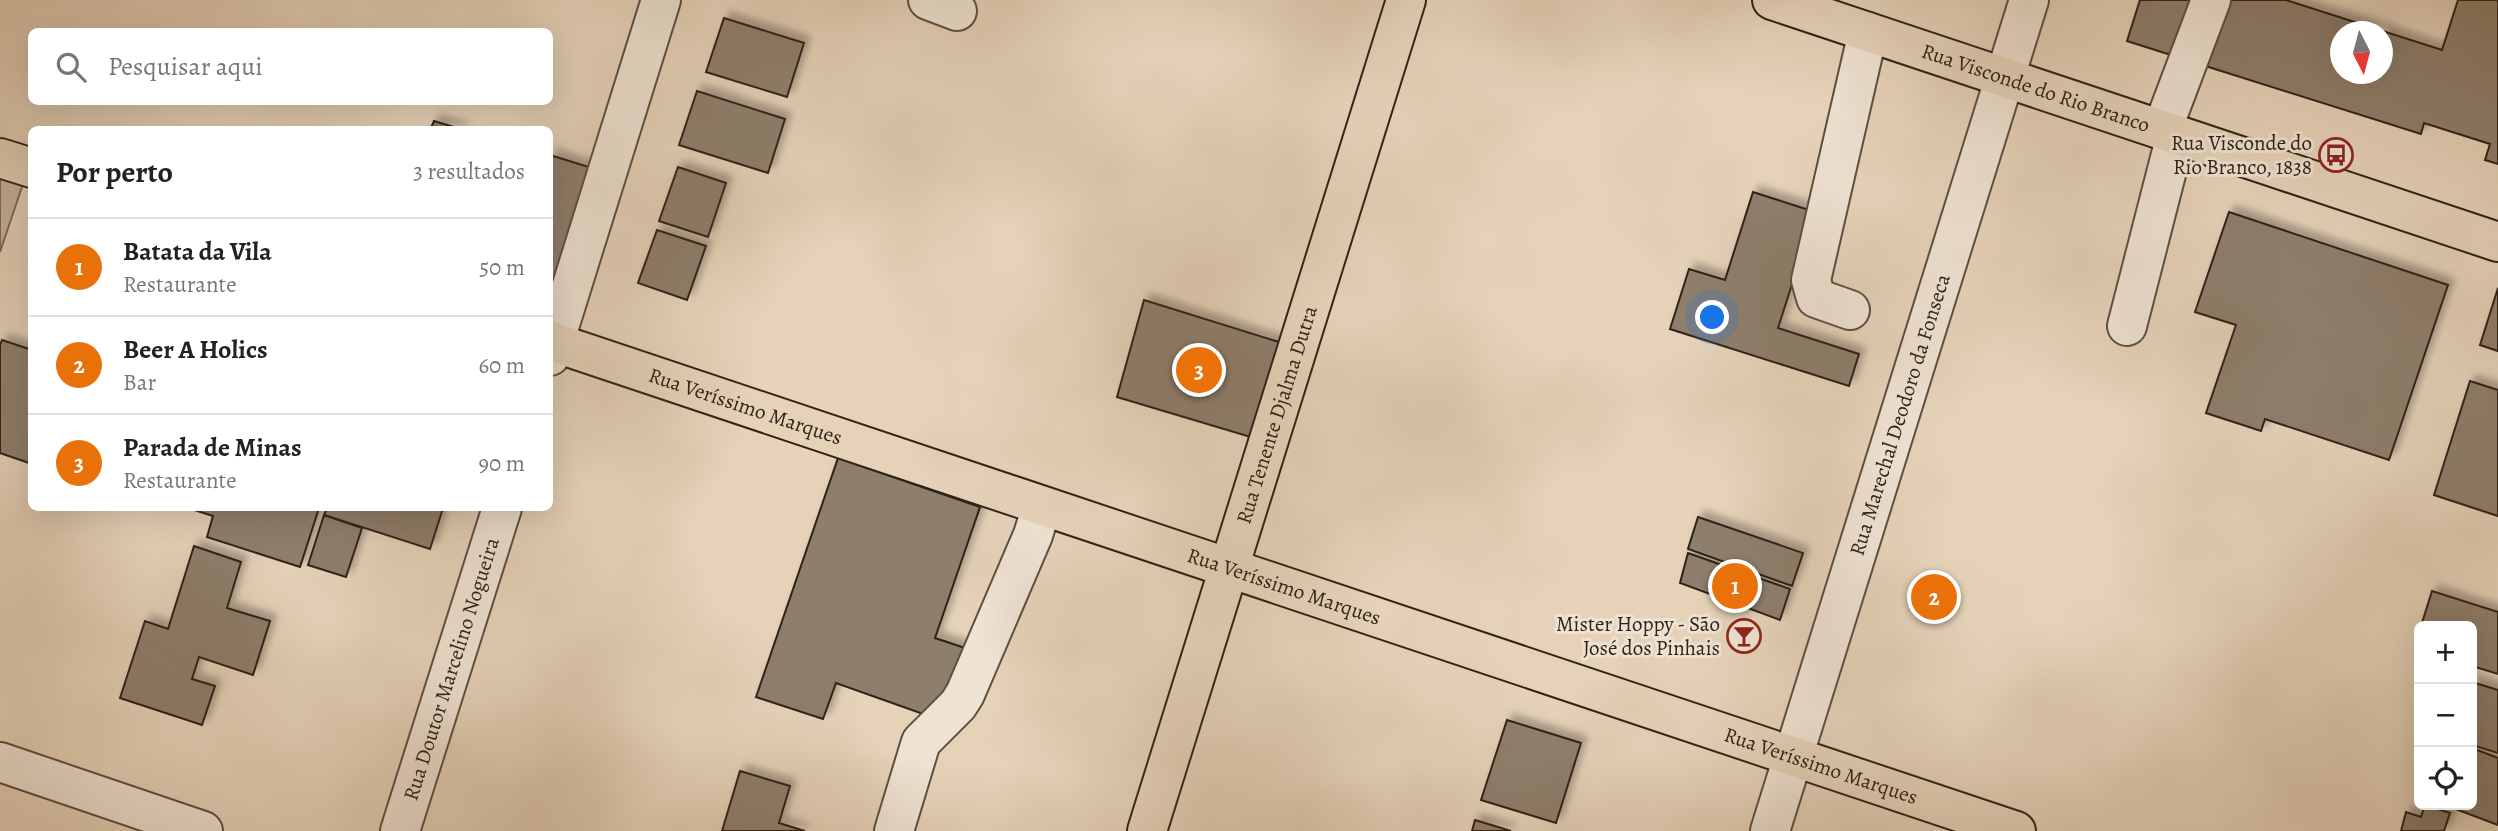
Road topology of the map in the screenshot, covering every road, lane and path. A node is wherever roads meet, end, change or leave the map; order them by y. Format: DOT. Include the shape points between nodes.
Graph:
graph roads {
  1 [pos="662,0"];
  2 [pos="1406,0"];
  3 [pos="1772,0"];
  4 [pos="2029,0"];
  5 [pos="2211,0"];
  6 [pos="1868,32"];
  7 [pos="2004,78"];
  8 [pos="2169,133"];
  9 [pos="0,158"];
  10 [pos="28,167"];
  11 [pos="2498,242"];
  12 [pos="1850,310"];
  13 [pos="2127,326"];
  14 [pos="553,340"];
  15 [pos="553,347"];
  16 [pos="1042,506"];
  17 [pos="501,511"];
  18 [pos="1228,568"];
  19 [pos="1793,756"];
  20 [pos="0,762"];
  21 [pos="203,831"];
  22 [pos="400,831"];
  23 [pos="894,831"];
  24 [pos="1147,831"];
  25 [pos="1770,831"];
  26 [pos="2016,831"];
  1 -- 14 [label="street"];
  2 -- 18 [label="main road, Rua Tenente Djalma Dutra"];
  3 -- 6 [label="main road, Rua Visconde do Rio Branco"];
  4 -- 7 [label="street, Rua Marechal Deodoro da Fonseca"];
  5 -- 8 [label="street"];
  6 -- 7 [label="main road, Rua Visconde do Rio Branco"];
  6 -- 12 [label="street" via="1811,280 1816,298"];
  7 -- 8 [label="main road, Rua Visconde do Rio Branco"];
  7 -- 19 [label="street, Rua Marechal Deodoro da Fonseca"];
  8 -- 11 [label="main road, Rua Visconde do Rio Branco"];
  8 -- 13 [label="street"];
  9 -- 10 [label="main road"];
  15 -- 16 [label="main road, Rua Veríssimo Marques"];
  16 -- 18 [label="main road, Rua Veríssimo Marques"];
  16 -- 23 [label="street" via="965,694 921,742"];
  17 -- 22 [label="street, Rua Doutor Marcelino Nogueira"];
  18 -- 19 [label="main road, Rua Veríssimo Marques"];
  18 -- 24 [label="main road, Rua Tenente Djalma Dutra"];
  19 -- 25 [label="street, Rua Marechal Deodoro da Fonseca"];
  19 -- 26 [label="main road, Rua Veríssimo Marques"];
  20 -- 21 [label="street"];
}
